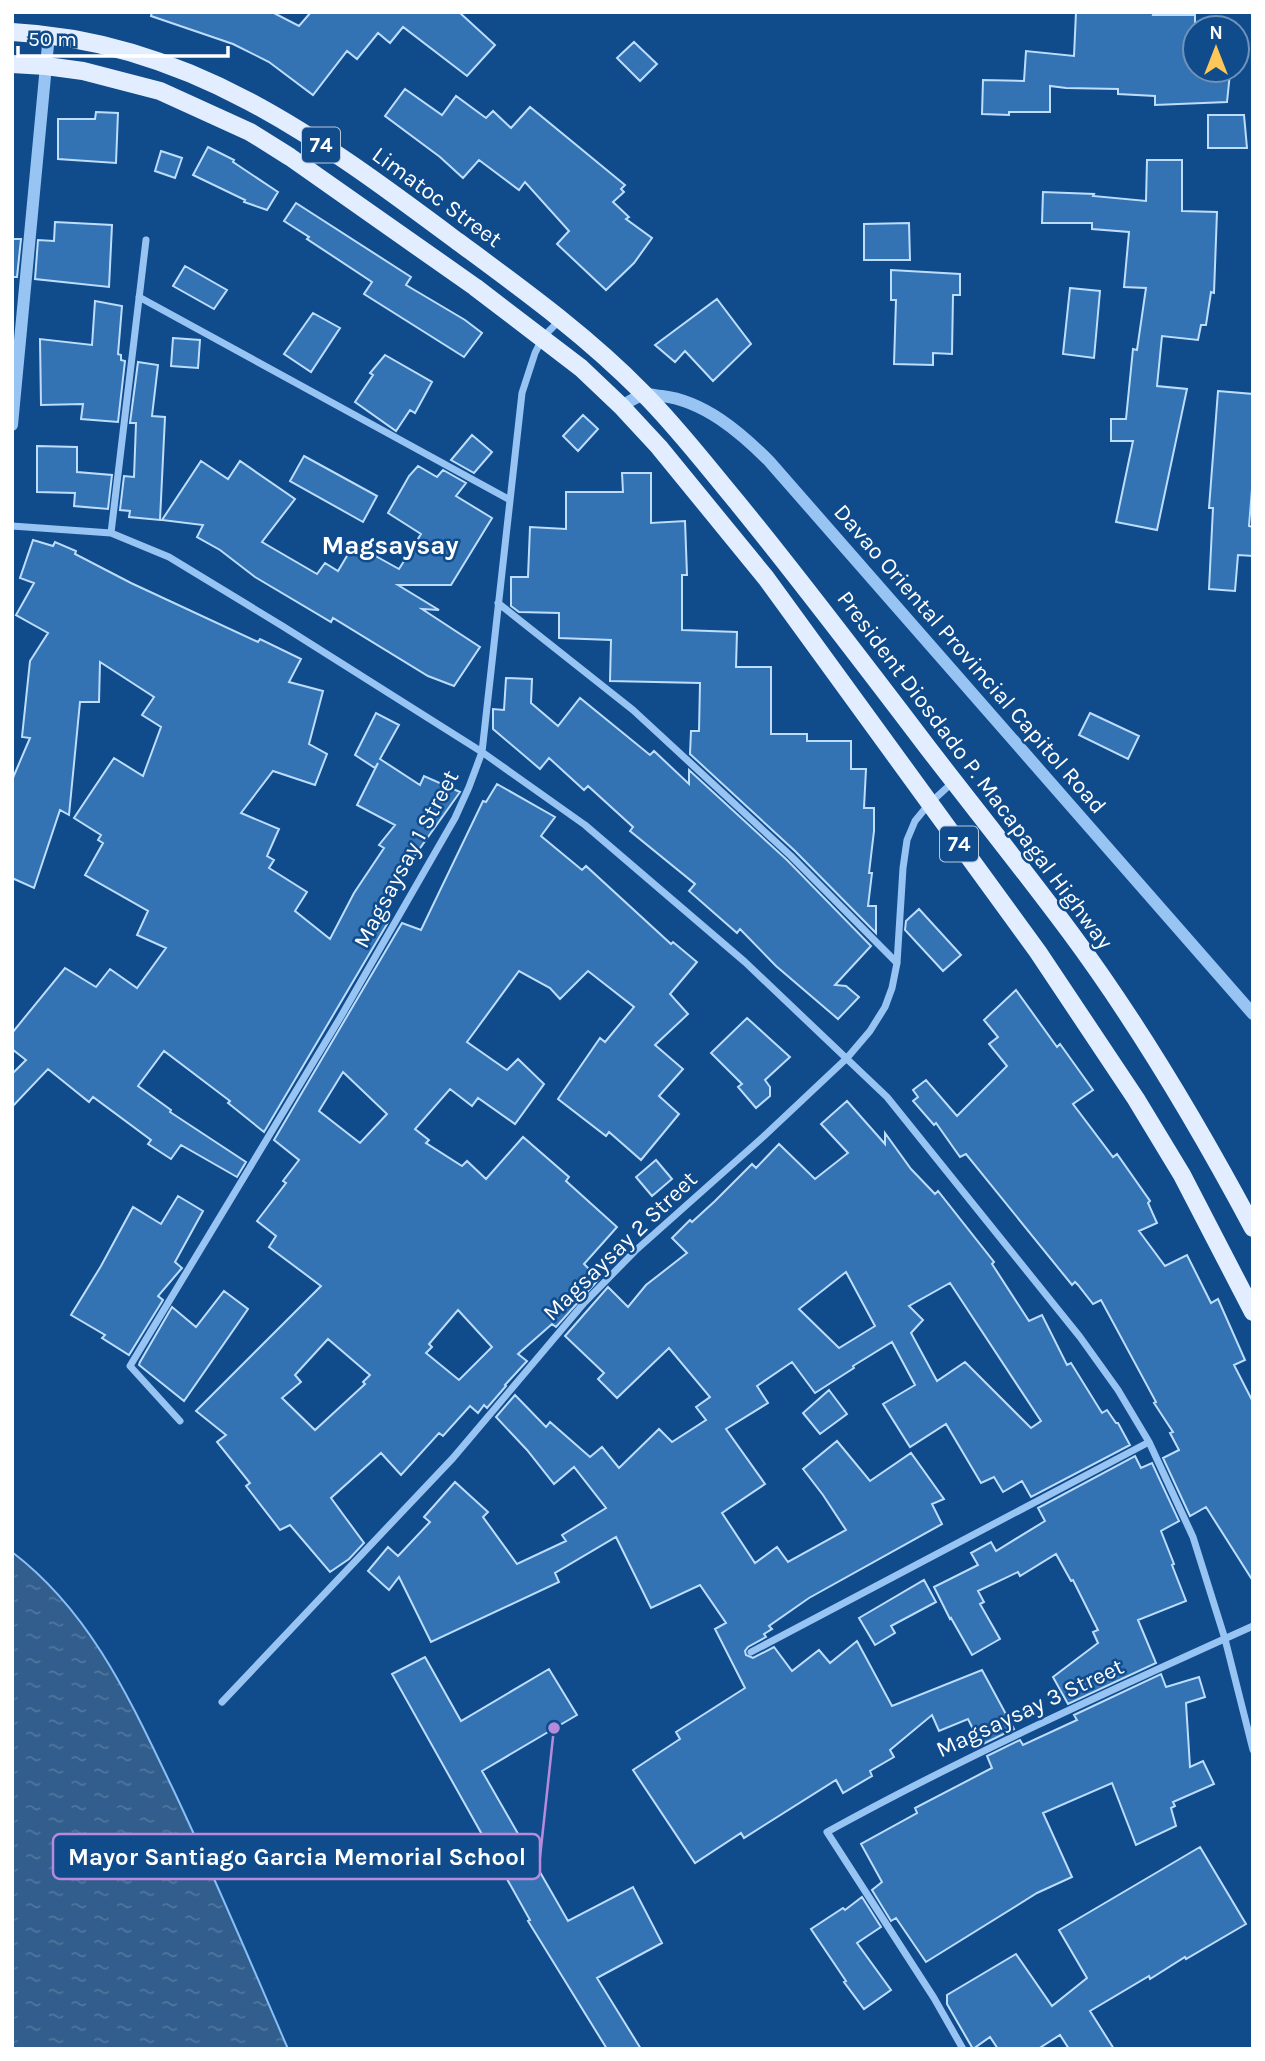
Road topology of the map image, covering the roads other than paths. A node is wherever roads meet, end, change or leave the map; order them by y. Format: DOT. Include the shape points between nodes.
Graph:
graph roads {
  1 [pos="12,32"];
  2 [pos="49,34"];
  3 [pos="12,64"];
  4 [pos="46,66"];
  5 [pos="146,240"];
  6 [pos="139,297"];
  7 [pos="562,319"];
  8 [pos="543,337"];
  9 [pos="619,369"];
  10 [pos="645,394"];
  11 [pos="621,406"];
  12 [pos="12,425"];
  13 [pos="510,500"];
  14 [pos="12,526"];
  15 [pos="111,533"];
  16 [pos="498,603"];
  17 [pos="482,752"];
  18 [pos="954,782"];
  19 [pos="929,804"];
  20 [pos="897,962"];
  21 [pos="1253,1014"];
  22 [pos="847,1058"];
  23 [pos="1253,1228"];
  24 [pos="1253,1312"];
  25 [pos="180,1421"];
  26 [pos="1149,1442"];
  27 [pos="1253,1626"];
  28 [pos="1225,1639"];
  29 [pos="751,1653"];
  30 [pos="222,1702"];
  31 [pos="1253,1750"];
  32 [pos="963,2049"];
  1 -- 2 [label="main road, Limatoc Street / 74"];
  2 -- 4 [label="street"];
  2 -- 7 [label="main road, Limatoc Street / 74" via="174,66 275,114 414,208"];
  3 -- 4 [label="main road, 74"];
  4 -- 8 [label="main road, 74" via="160,91 250,132 398,230"];
  4 -- 12 [label="street"];
  5 -- 6 [label="street"];
  6 -- 13 [label="street"];
  6 -- 15 [label="street"];
  7 -- 8 [label="street, Magsaysay 1 Street"];
  7 -- 9 [label="main road, Limatoc Street / 74"];
  8 -- 11 [label="main road, 74"];
  8 -- 13 [label="street, Magsaysay 1 Street" via="523,393"];
  9 -- 10 [label="main road, President Diosdado P. Macapagal Highway / 74"];
  10 -- 11 [label="street"];
  10 -- 18 [label="main road, President Diosdado P. Macapagal Highway / 74" via="786,561"];
  10 -- 21 [label="street, Davao Oriental Provincial Capitol Road" via="697,407 769,460"];
  11 -- 19 [label="main road, 74" via="766,578"];
  13 -- 16 [label="street, Magsaysay 1 Street"];
  14 -- 15 [label="street"];
  15 -- 17 [label="street" via="169,557"];
  16 -- 17 [label="street, Magsaysay 1 Street"];
  16 -- 20 [label="street" via="632,710 791,856"];
  17 -- 22 [label="street" via="585,825 745,962"];
  17 -- 25 [label="street, Magsaysay 1 Street" via="454,818 340,1018 130,1366"];
  18 -- 19 [label="street, Magsaysay 2 Street"];
  18 -- 23 [label="main road, President Diosdado P. Macapagal Highway / 74" via="1071,934 1167,1076"];
  19 -- 20 [label="street, Magsaysay 2 Street" via="907,840"];
  19 -- 24 [label="main road, 74" via="1038,952 1136,1099 1182,1175"];
  20 -- 22 [label="street, Magsaysay 2 Street" via="886,1007"];
  22 -- 26 [label="street" via="887,1097 1080,1337"];
  22 -- 30 [label="street, Magsaysay 2 Street" via="618,1268 444,1467"];
  26 -- 28 [label="street" via="1193,1537"];
  26 -- 29 [label="street"];
  27 -- 28 [label="street, Magsaysay 3 Street"];
  28 -- 31 [label="street"];
  28 -- 32 [label="street, Magsaysay 3 Street" via="940,1772 827,1832"];
}
